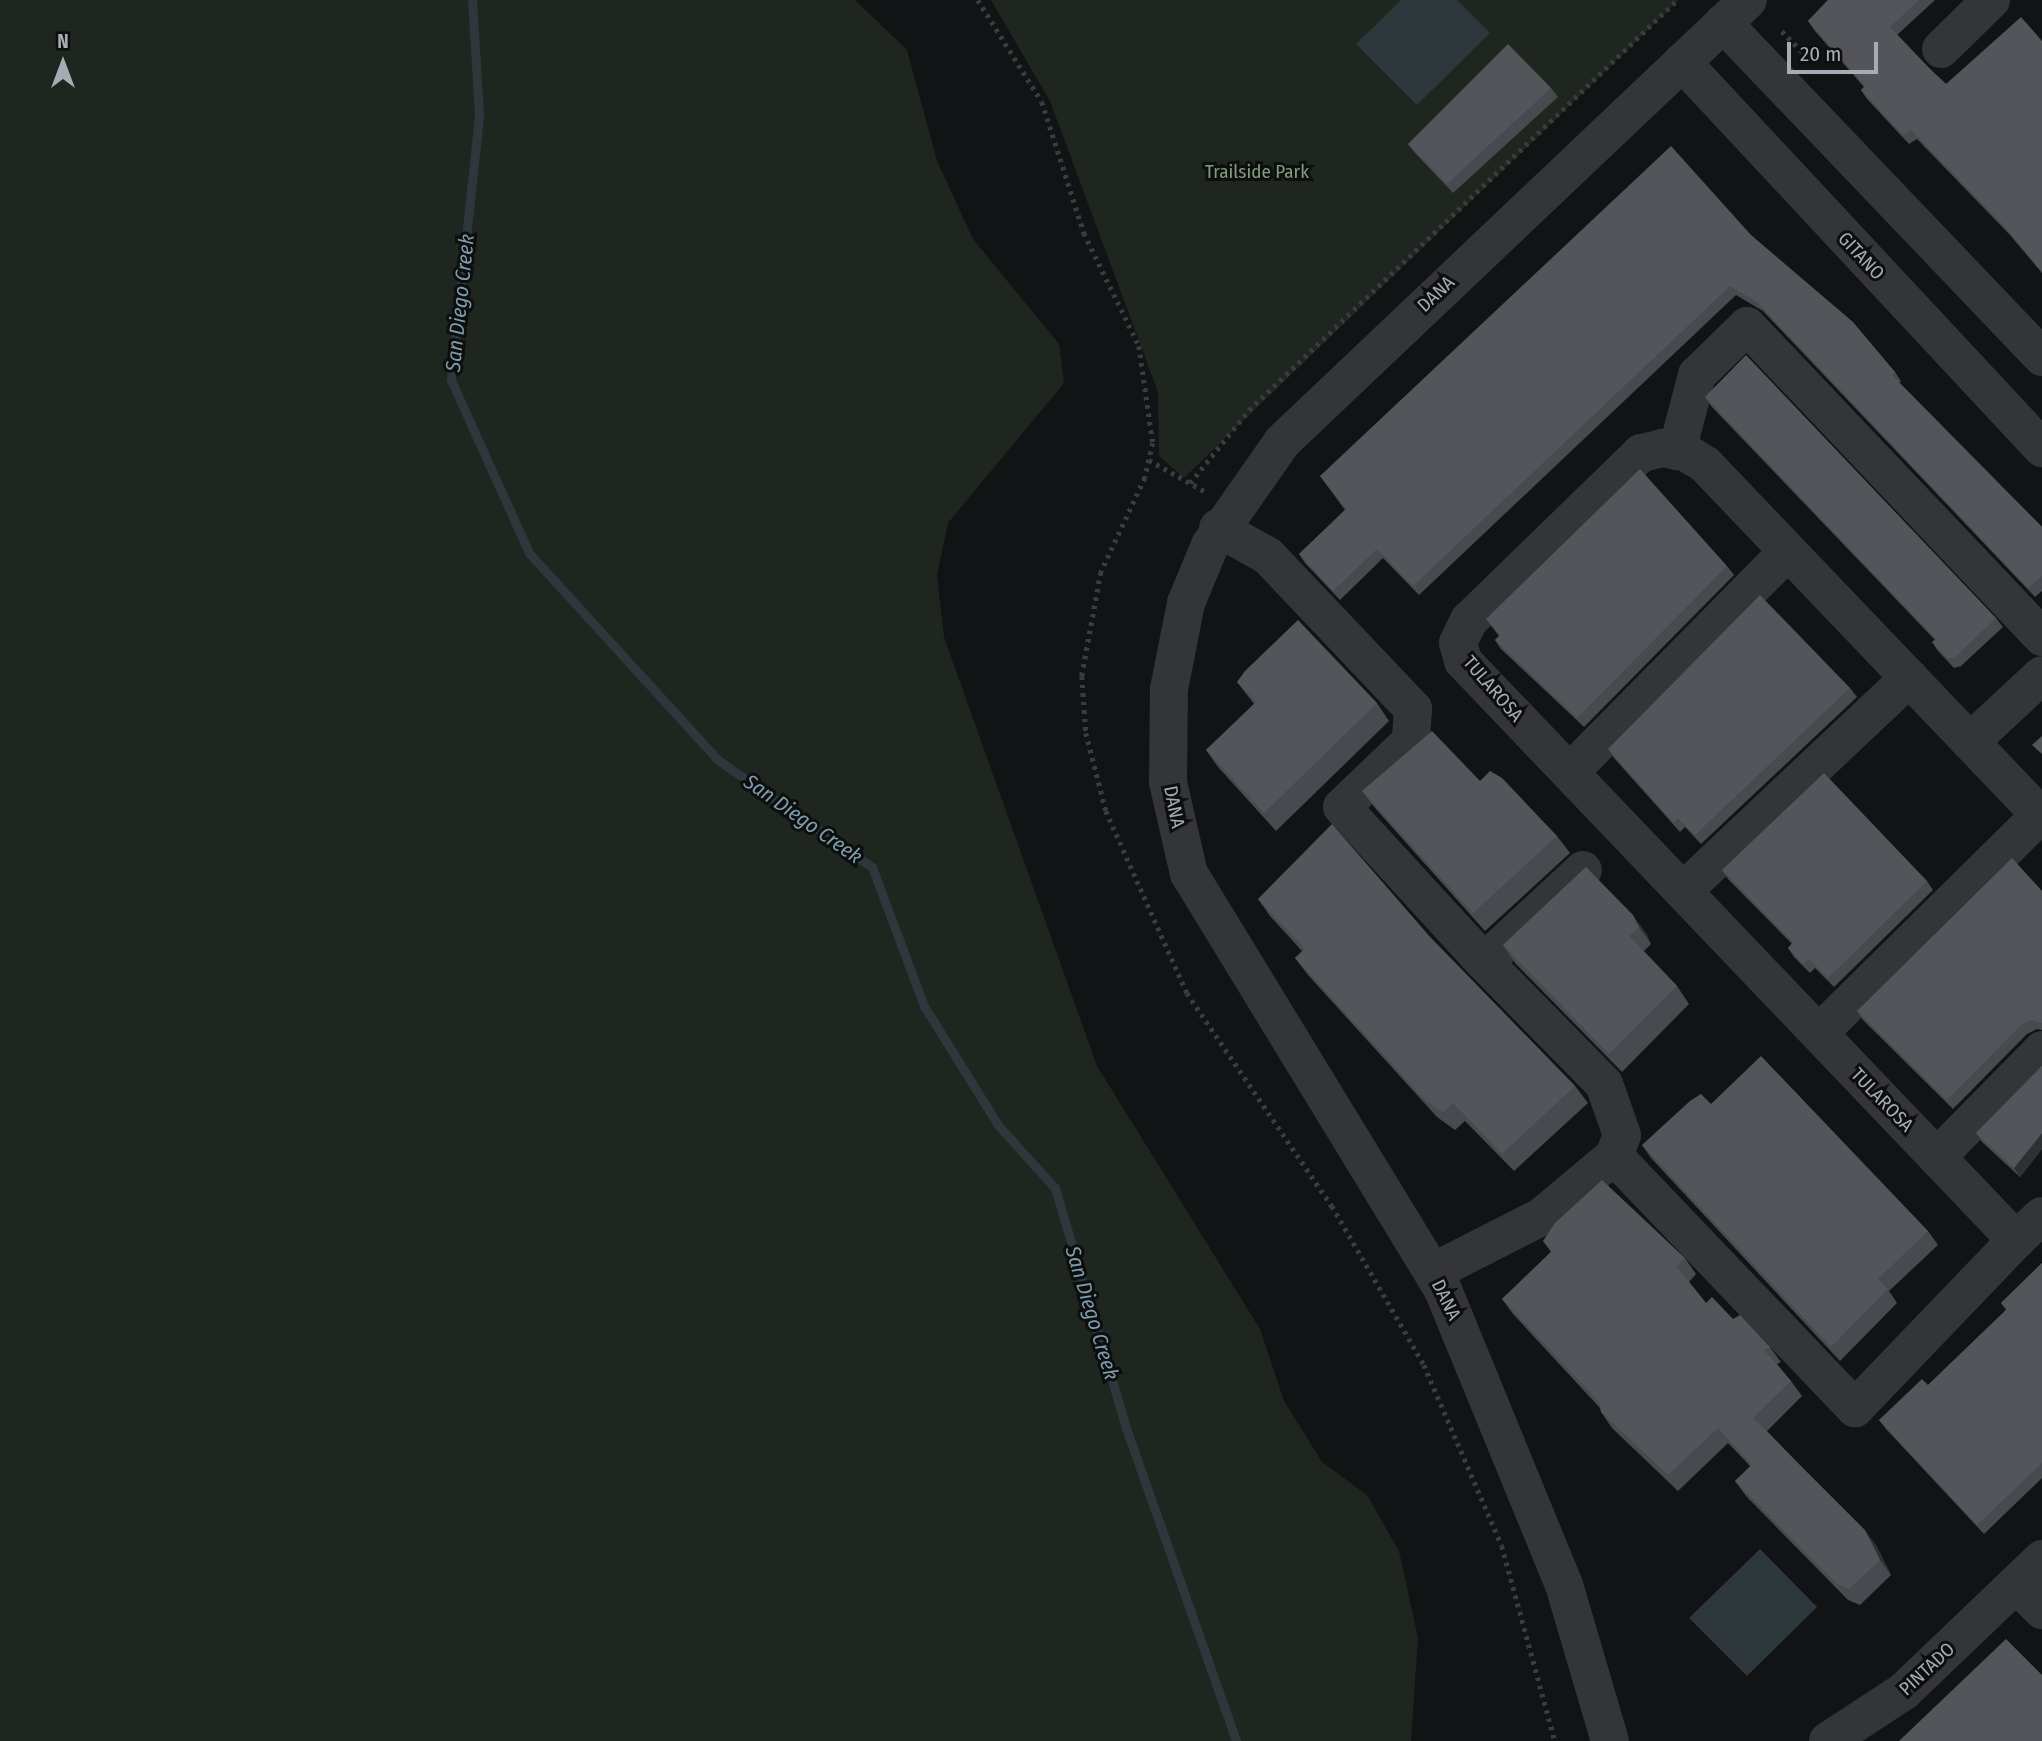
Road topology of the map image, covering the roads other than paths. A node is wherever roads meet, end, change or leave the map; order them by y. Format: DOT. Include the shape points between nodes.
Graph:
graph roads {
  1 [pos="1991,0"];
  2 [pos="1735,12"];
  3 [pos="1941,49"];
  4 [pos="1682,62"];
  5 [pos="2042,357"];
  6 [pos="2042,448"];
  7 [pos="1677,451"];
  8 [pos="1225,517"];
  9 [pos="1788,551"];
  10 [pos="2042,637"];
  11 [pos="2042,675"];
  12 [pos="1909,678"];
  13 [pos="1970,742"];
  14 [pos="1570,772"];
  15 [pos="2041,816"];
  16 [pos="1583,870"];
  17 [pos="1684,891"];
  18 [pos="1483,962"];
  19 [pos="1819,1033"];
  20 [pos="2042,1050"];
  21 [pos="1614,1156"];
  22 [pos="1937,1157"];
  23 [pos="2029,1228"];
  24 [pos="1433,1272"];
  25 [pos="2033,1585"];
  26 [pos="1610,1741"];
  27 [pos="1828,1741"];
  1 -- 3 [label="street"];
  2 -- 4 [label="street, DANA"];
  2 -- 5 [label="street"];
  4 -- 6 [label="street, GITANO"];
  4 -- 8 [label="street, DANA" via="1282,442"];
  7 -- 9 [label="street" via="1706,465"];
  7 -- 10 [label="street" via="1697,375 1747,326"];
  7 -- 14 [label="street, TULAROSA" via="1641,453 1469,620 1458,643 1463,660"];
  8 -- 18 [label="street" via="1413,709 1411,740 1342,807"];
  8 -- 24 [label="street, DANA" via="1186,603 1169,689 1168,782 1189,874"];
  9 -- 12 [label="street"];
  9 -- 14 [label="street"];
  11 -- 13 [label="street"];
  12 -- 13 [label="street"];
  12 -- 17 [label="street"];
  13 -- 15 [label="street"];
  14 -- 17 [label="street, TULAROSA"];
  15 -- 19 [label="street"];
  16 -- 18 [label="street"];
  17 -- 19 [label="street, TULAROSA"];
  18 -- 21 [label="street" via="1604,1084 1622,1135"];
  19 -- 22 [label="street, TULAROSA"];
  20 -- 22 [label="street"];
  21 -- 23 [label="street" via="1855,1408"];
  21 -- 24 [label="street" via="1541,1217"];
  22 -- 23 [label="street, TULAROSA"];
  24 -- 26 [label="street, DANA" via="1564,1585"];
  25 -- 27 [label="street, PINTADO" via="1904,1691"];
}
